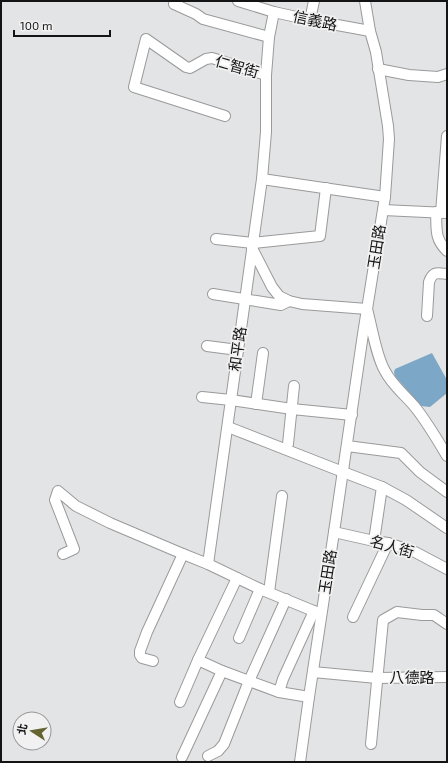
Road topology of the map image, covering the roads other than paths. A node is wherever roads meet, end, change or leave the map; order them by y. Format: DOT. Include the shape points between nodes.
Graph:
graph roads {
  1 [pos="238,1"];
  2 [pos="314,1"];
  3 [pos="365,1"];
  4 [pos="174,4"];
  5 [pos="274,12"];
  6 [pos="310,20"];
  7 [pos="370,31"];
  8 [pos="269,37"];
  9 [pos="378,69"];
  10 [pos="447,74"];
  11 [pos="266,75"];
  12 [pos="225,116"];
  13 [pos="447,136"];
  14 [pos="262,179"];
  15 [pos="326,188"];
  16 [pos="385,196"];
  17 [pos="383,210"];
  18 [pos="441,213"];
  19 [pos="216,239"];
  20 [pos="252,246"];
  21 [pos="447,251"];
  22 [pos="447,274"];
  23 [pos="213,294"];
  24 [pos="245,299"];
  25 [pos="289,301"];
  26 [pos="367,309"];
  27 [pos="427,316"];
  28 [pos="207,346"];
  29 [pos="238,350"];
  30 [pos="263,353"];
  31 [pos="294,386"];
  32 [pos="202,397"];
  33 [pos="231,400"];
  34 [pos="256,404"];
  35 [pos="292,409"];
  36 [pos="352,415"];
  37 [pos="228,427"];
  38 [pos="288,444"];
  39 [pos="347,446"];
  40 [pos="447,456"];
  41 [pos="343,472"];
  42 [pos="382,486"];
  43 [pos="447,492"];
  44 [pos="282,496"];
  45 [pos="447,528"];
  46 [pos="334,532"];
  47 [pos="374,541"];
  48 [pos="388,543"];
  49 [pos="63,554"];
  50 [pos="182,554"];
  51 [pos="208,564"];
  52 [pos="447,568"];
  53 [pos="237,578"];
  54 [pos="265,590"];
  55 [pos="286,599"];
  56 [pos="318,612"];
  57 [pos="353,617"];
  58 [pos="447,624"];
  59 [pos="239,638"];
  60 [pos="198,660"];
  61 [pos="154,661"];
  62 [pos="222,671"];
  63 [pos="313,672"];
  64 [pos="447,677"];
  65 [pos="377,678"];
  66 [pos="249,681"];
  67 [pos="279,692"];
  68 [pos="309,697"];
  69 [pos="180,702"];
  70 [pos="371,744"];
  71 [pos="208,756"];
  72 [pos="182,757"];
  73 [pos="300,762"];
  1 -- 5 [label="street, 信義路"];
  2 -- 6 [label="street"];
  3 -- 7 [label="street, 玉田路"];
  4 -- 8 [label="street" via="203,19"];
  5 -- 6 [label="street, 信義路"];
  5 -- 8 [label="street, 和平路"];
  6 -- 7 [label="street, 信義路"];
  7 -- 9 [label="street, 玉田路"];
  8 -- 11 [label="street, 和平路"];
  9 -- 10 [label="street" via="409,76 438,77"];
  9 -- 16 [label="street, 玉田路" via="389,139"];
  11 -- 12 [label="street, 仁智街" via="212,58 190,68 186,67 146,40 134,87"];
  11 -- 14 [label="street, 和平路" via="266,132"];
  13 -- 18 [label="street"];
  14 -- 15 [label="street"];
  14 -- 20 [label="street, 和平路"];
  15 -- 16 [label="street"];
  15 -- 20 [label="street" via="320,236"];
  16 -- 17 [label="street, 玉田路"];
  17 -- 18 [label="street"];
  17 -- 26 [label="street, 玉田路"];
  18 -- 21 [label="street" via="437,235"];
  19 -- 20 [label="street"];
  20 -- 24 [label="street, 和平路"];
  20 -- 25 [label="street" via="272,287 279,296"];
  22 -- 27 [label="street" via="438,273 431,277"];
  23 -- 24 [label="street"];
  24 -- 25 [label="street" via="281,305"];
  24 -- 29 [label="street, 和平路"];
  25 -- 26 [label="street" via="308,305"];
  26 -- 36 [label="street, 玉田路"];
  26 -- 40 [label="street" via="384,371 416,408"];
  28 -- 29 [label="street"];
  29 -- 33 [label="street, 和平路"];
  30 -- 34 [label="street"];
  31 -- 35 [label="street"];
  32 -- 33 [label="street"];
  33 -- 34 [label="street"];
  33 -- 37 [label="street, 和平路"];
  34 -- 35 [label="street"];
  35 -- 36 [label="street"];
  35 -- 38 [label="street"];
  36 -- 39 [label="street, 玉田路"];
  37 -- 41 [label="street"];
  37 -- 51 [label="street, 和平路"];
  39 -- 41 [label="street, 玉田路"];
  39 -- 43 [label="street" via="401,454"];
  41 -- 42 [label="street"];
  41 -- 46 [label="street, 玉田路"];
  42 -- 45 [label="street"];
  42 -- 47 [label="street"];
  44 -- 54 [label="street"];
  46 -- 47 [label="street, 名人街"];
  46 -- 56 [label="street, 玉田路"];
  47 -- 48 [label="street, 名人街"];
  48 -- 52 [label="street, 名人街"];
  48 -- 57 [label="street"];
  49 -- 50 [label="street" via="74,549 55,500 58,491 76,506"];
  50 -- 51 [label="street"];
  50 -- 61 [label="street" via="140,651 142,658"];
  51 -- 53 [label="street"];
  53 -- 54 [label="street"];
  53 -- 60 [label="street"];
  54 -- 55 [label="street"];
  54 -- 59 [label="street"];
  55 -- 56 [label="street"];
  55 -- 66 [label="street"];
  56 -- 63 [label="street, 玉田路"];
  56 -- 67 [label="street" via="283,678"];
  58 -- 65 [label="street, 八德路" via="434,615 397,612 383,620"];
  60 -- 62 [label="street"];
  60 -- 69 [label="street"];
  62 -- 66 [label="street"];
  62 -- 72 [label="street"];
  63 -- 65 [label="street, 八德路"];
  63 -- 68 [label="street, 玉田路"];
  64 -- 65 [label="street, 八德路"];
  65 -- 70 [label="street, 八德路"];
  66 -- 67 [label="street"];
  66 -- 71 [label="street" via="224,744"];
  67 -- 68 [label="street"];
  68 -- 73 [label="street, 玉田路"];
}
